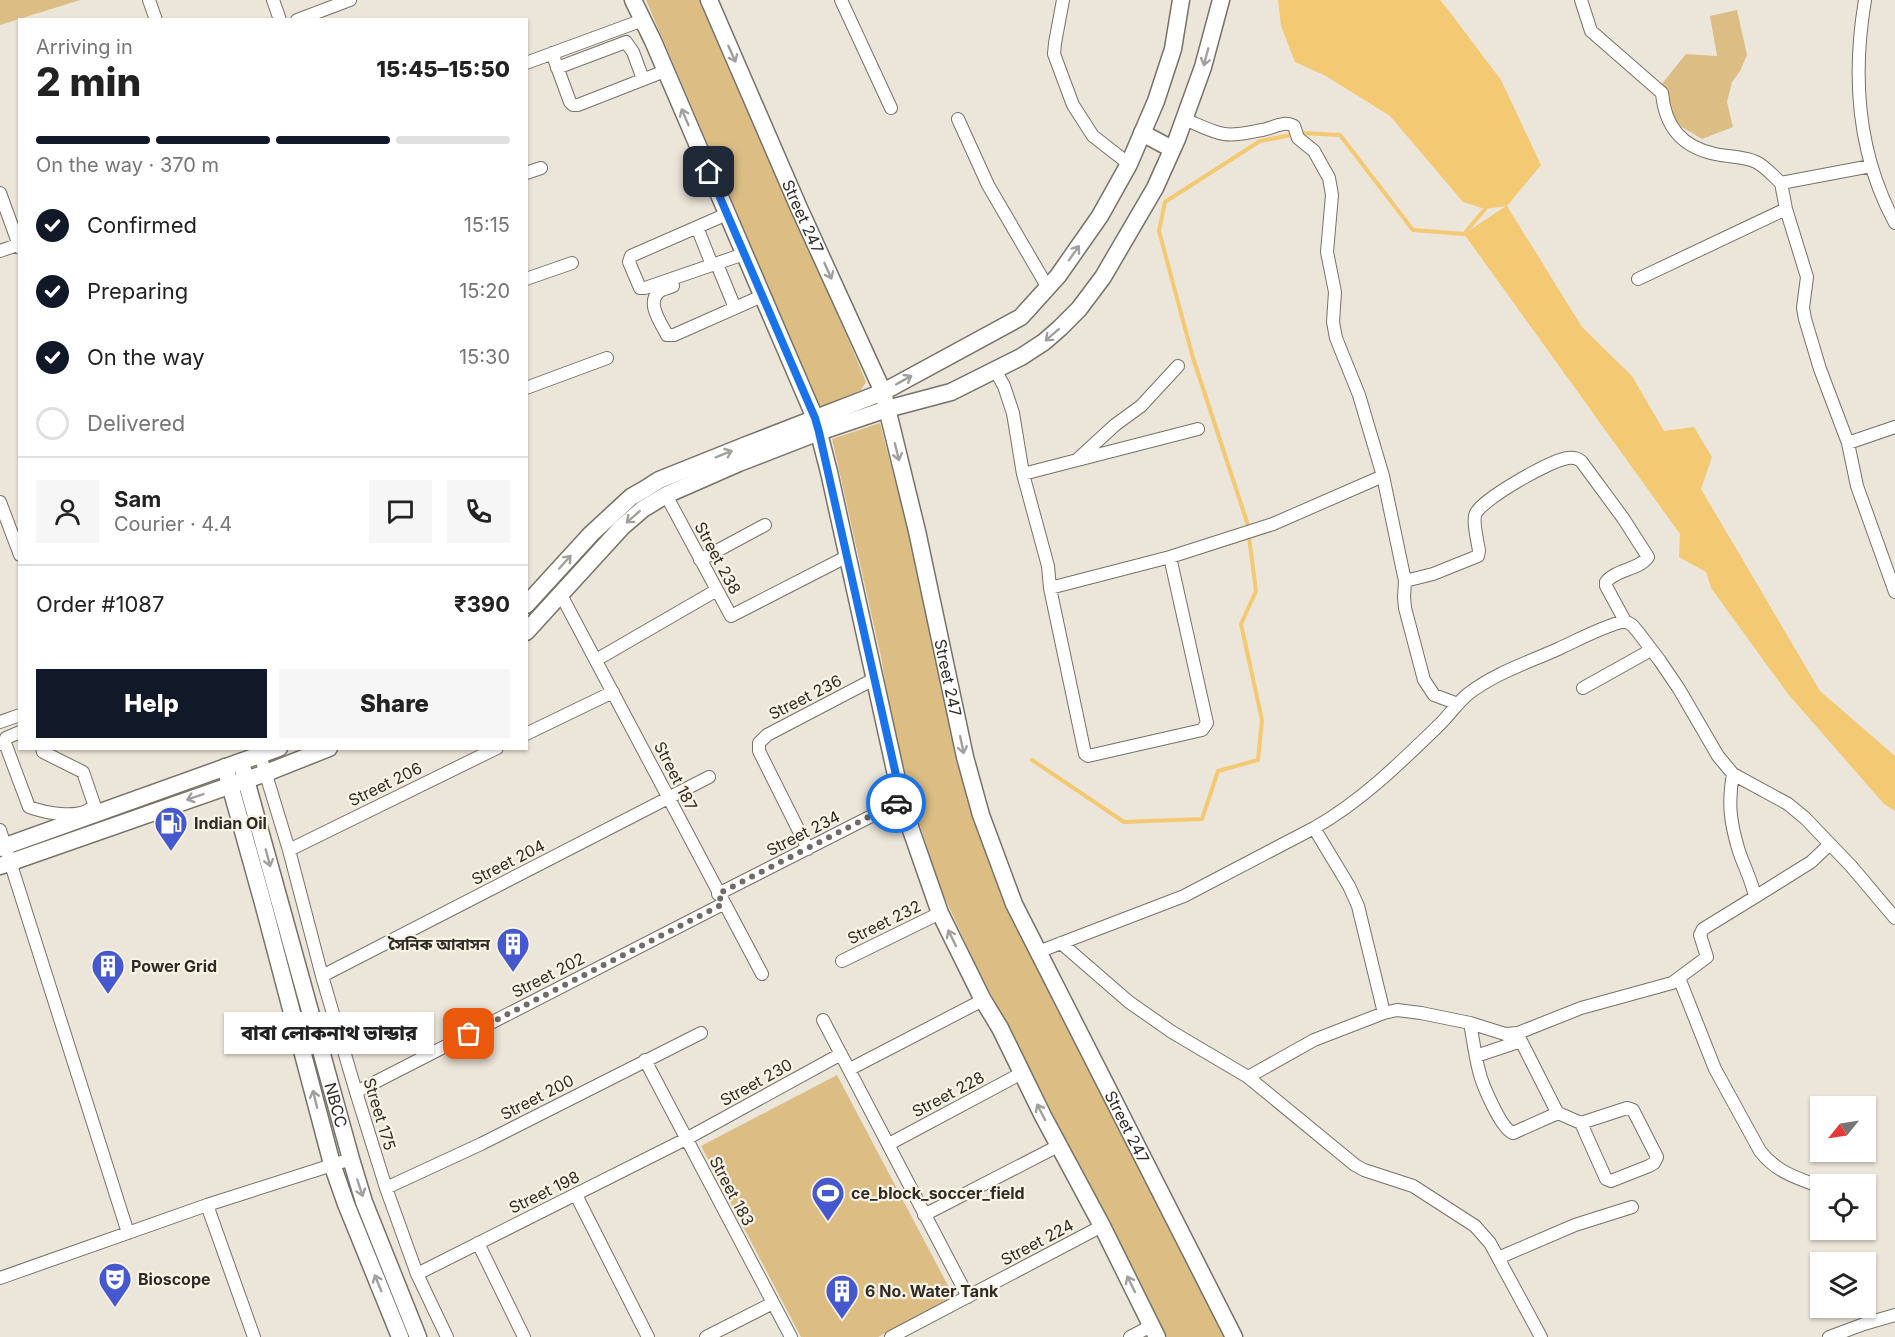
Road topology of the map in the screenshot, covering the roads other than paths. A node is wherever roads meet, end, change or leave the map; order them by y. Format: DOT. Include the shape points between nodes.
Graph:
graph roads {
  1 [pos="149,0"];
  2 [pos="273,0"];
  3 [pos="350,0"];
  4 [pos="633,0"];
  5 [pos="709,0"];
  6 [pos="841,0"];
  7 [pos="1063,0"];
  8 [pos="1181,0"];
  9 [pos="1221,0"];
  10 [pos="1581,0"];
  11 [pos="1865,0"];
  12 [pos="155,18"];
  13 [pos="279,18"];
  14 [pos="302,18"];
  15 [pos="643,20"];
  16 [pos="552,53"];
  17 [pos="528,62"];
  18 [pos="557,68"];
  19 [pos="665,71"];
  20 [pos="643,79"];
  21 [pos="891,108"];
  22 [pos="958,119"];
  23 [pos="1184,119"];
  24 [pos="1142,133"];
  25 [pos="1172,149"];
  26 [pos="1129,164"];
  27 [pos="1871,166"];
  28 [pos="541,168"];
  29 [pos="528,172"];
  30 [pos="1781,183"];
  31 [pos="0,193"];
  32 [pos="1785,209"];
  33 [pos="727,214"];
  34 [pos="1895,223"];
  35 [pos="697,227"];
  36 [pos="18,243"];
  37 [pos="18,246"];
  38 [pos="0,251"];
  39 [pos="745,256"];
  40 [pos="572,263"];
  41 [pos="715,267"];
  42 [pos="528,278"];
  43 [pos="1638,279"];
  44 [pos="1048,288"];
  45 [pos="762,296"];
  46 [pos="735,308"];
  47 [pos="606,358"];
  48 [pos="1178,366"];
  49 [pos="994,370"];
  50 [pos="528,387"];
  51 [pos="883,392"];
  52 [pos="887,409"];
  53 [pos="817,425"];
  54 [pos="1895,427"];
  55 [pos="1198,429"];
  56 [pos="1848,443"];
  57 [pos="1077,460"];
  58 [pos="1023,474"];
  59 [pos="1383,476"];
  60 [pos="666,495"];
  61 [pos="0,502"];
  62 [pos="765,525"];
  63 [pos="18,550"];
  64 [pos="848,556"];
  65 [pos="1170,557"];
  66 [pos="700,560"];
  67 [pos="1405,581"];
  68 [pos="1050,588"];
  69 [pos="717,590"];
  70 [pos="1895,592"];
  71 [pos="560,594"];
  72 [pos="528,603"];
  73 [pos="1625,621"];
  74 [pos="528,630"];
  75 [pos="1651,650"];
  76 [pos="596,660"];
  77 [pos="876,678"];
  78 [pos="1583,688"];
  79 [pos="613,692"];
  80 [pos="1458,704"];
  81 [pos="18,716"];
  82 [pos="0,722"];
  83 [pos="18,733"];
  84 [pos="528,733"];
  85 [pos="3,744"];
  86 [pos="43,750"];
  87 [pos="274,750"];
  88 [pos="324,750"];
  89 [pos="493,750"];
  90 [pos="260,755"];
  91 [pos="241,762"];
  92 [pos="225,767"];
  93 [pos="266,773"];
  94 [pos="1732,774"];
  95 [pos="709,777"];
  96 [pos="247,779"];
  97 [pos="230,785"];
  98 [pos="668,798"];
  99 [pos="903,800"];
  100 [pos="1314,828"];
  101 [pos="0,830"];
  102 [pos="1830,844"];
  103 [pos="3,847"];
  104 [pos="808,849"];
  105 [pos="289,850"];
  106 [pos="5,864"];
  107 [pos="1755,897"];
  108 [pos="721,899"];
  109 [pos="940,913"];
  110 [pos="1895,918"];
  111 [pos="1061,943"];
  112 [pos="1038,952"];
  113 [pos="842,961"];
  114 [pos="762,975"];
  115 [pos="322,976"];
  116 [pos="1679,978"];
  117 [pos="982,1000"];
  118 [pos="1384,1013"];
  119 [pos="823,1020"];
  120 [pos="1470,1023"];
  121 [pos="701,1033"];
  122 [pos="841,1054"];
  123 [pos="1476,1056"];
  124 [pos="645,1060"];
  125 [pos="850,1069"];
  126 [pos="1022,1073"];
  127 [pos="1248,1077"];
  128 [pos="356,1092"];
  129 [pos="1558,1113"];
  130 [pos="1581,1123"];
  131 [pos="686,1139"];
  132 [pos="890,1144"];
  133 [pos="1058,1146"];
  134 [pos="351,1159"];
  135 [pos="332,1164"];
  136 [pos="1810,1182"];
  137 [pos="386,1188"];
  138 [pos="576,1195"];
  139 [pos="207,1205"];
  140 [pos="1632,1207"];
  141 [pos="924,1215"];
  142 [pos="1102,1226"];
  143 [pos="128,1233"];
  144 [pos="478,1244"];
  145 [pos="1498,1258"];
  146 [pos="417,1274"];
  147 [pos="0,1278"];
  148 [pos="968,1297"];
  149 [pos="773,1303"];
  150 [pos="1895,1315"];
  151 [pos="1154,1331"];
  152 [pos="909,1333"];
  153 [pos="254,1337"];
  154 [pos="400,1337"];
  155 [pos="418,1337"];
  156 [pos="447,1337"];
  157 [pos="524,1337"];
  158 [pos="648,1337"];
  159 [pos="706,1337"];
  160 [pos="791,1337"];
  161 [pos="891,1337"];
  162 [pos="1130,1337"];
  163 [pos="1234,1337"];
  164 [pos="1541,1337"];
  165 [pos="1829,1337"];
  1 -- 12 [label="street"];
  2 -- 13 [label="street"];
  3 -- 14 [label="street"];
  4 -- 15 [label="street"];
  5 -- 51 [label="street, Street 247, one-way"];
  6 -- 21 [label="street"];
  7 -- 26 [label="street" via="1054,54 1073,105 1093,136"];
  8 -- 24 [label="street" via="1173,50"];
  9 -- 23 [label="street, one-way"];
  10 -- 30 [label="street" via="1591,31 1662,93 1665,113 1678,136 1714,154 1759,163"];
  11 -- 27 [label="street" via="1860,27 1858,96"];
  15 -- 16 [label="street"];
  15 -- 19 [label="street"];
  16 -- 17 [label="street"];
  16 -- 18 [label="street"];
  18 -- 20 [label="street" via="626,42"];
  18 -- 20 [label="street" via="573,105"];
  19 -- 20 [label="street"];
  33 -- 19 [label="street, one-way"];
  22 -- 44 [label="street" via="988,185"];
  23 -- 25 [label="street"];
  23 -- 59 [label="street" via="1236,135 1286,123 1314,151 1329,178 1332,195 1327,252 1335,292 1336,338 1359,395"];
  24 -- 25 [label="street"];
  24 -- 26 [label="street"];
  25 -- 49 [label="street, one-way" via="1155,188 1103,277 1079,309 1044,342"];
  44 -- 26 [label="street, one-way" via="1100,216"];
  27 -- 30 [label="street"];
  27 -- 34 [label="street"];
  28 -- 29 [label="street"];
  30 -- 32 [label="street"];
  31 -- 36 [label="street"];
  32 -- 43 [label="street"];
  32 -- 56 [label="street" via="1807,277 1803,308 1820,369"];
  33 -- 35 [label="street"];
  33 -- 39 [label="street"];
  35 -- 41 [label="street"];
  35 -- 41 [label="street" via="631,256 629,262 640,288"];
  37 -- 38 [label="street"];
  39 -- 41 [label="street"];
  39 -- 45 [label="street"];
  40 -- 42 [label="street"];
  41 -- 46 [label="street"];
  41 -- 46 [label="street" via="659,291 654,298 653,306 667,335"];
  51 -- 44 [label="street, one-way" via="1021,317"];
  45 -- 46 [label="street"];
  45 -- 53 [label="street"];
  47 -- 50 [label="street"];
  48 -- 57 [label="street" via="1141,406"];
  49 -- 52 [label="street" via="951,392"];
  49 -- 58 [label="street" via="1013,413"];
  51 -- 52 [label="street, Street 247"];
  51 -- 53 [label="street"];
  52 -- 53 [label="street"];
  52 -- 112 [label="street, Street 247, one-way" via="977,803 1014,904"];
  53 -- 60 [label="street"];
  53 -- 64 [label="street"];
  72 -- 53 [label="street, one-way" via="631,497 659,480"];
  54 -- 56 [label="street"];
  55 -- 57 [label="street"];
  56 -- 70 [label="street" via="1857,486"];
  57 -- 58 [label="street"];
  58 -- 68 [label="street" via="1048,566"];
  59 -- 65 [label="street" via="1273,524"];
  59 -- 67 [label="street"];
  60 -- 66 [label="street, Street 238"];
  60 -- 71 [label="street, one-way" via="622,527"];
  61 -- 63 [label="street"];
  62 -- 66 [label="street"];
  64 -- 69 [label="street, Street 238" via="731,616"];
  64 -- 77 [label="street"];
  65 -- 68 [label="street"];
  65 -- 68 [label="street" via="1207,719 1202,730 1092,756 1085,754"];
  66 -- 69 [label="street, Street 238"];
  67 -- 73 [label="street" via="1478,556 1474,518 1480,509 1525,476 1574,457 1616,508 1648,557 1606,582"];
  67 -- 80 [label="street" via="1405,608 1424,680 1434,695"];
  69 -- 76 [label="street"];
  71 -- 74 [label="street"];
  71 -- 76 [label="street, Street 187"];
  73 -- 75 [label="street"];
  73 -- 80 [label="street" via="1499,673"];
  75 -- 78 [label="street"];
  75 -- 94 [label="street"];
  76 -- 79 [label="street, Street 187"];
  77 -- 99 [label="street"];
  77 -- 104 [label="street, Street 236" via="767,735 759,743 759,751"];
  79 -- 84 [label="street"];
  79 -- 98 [label="street, Street 187"];
  80 -- 100 [label="street" via="1393,770"];
  81 -- 82 [label="street"];
  83 -- 85 [label="street" via="6,738"];
  85 -- 86 [label="street" via="29,807 76,816 92,809 94,804 83,772"];
  87 -- 90 [label="street"];
  88 -- 93 [label="street"];
  89 -- 105 [label="street, Street 206"];
  90 -- 91 [label="street"];
  90 -- 93 [label="street, Street 175"];
  91 -- 92 [label="street"];
  91 -- 96 [label="street, NBCC"];
  92 -- 97 [label="street"];
  92 -- 103 [label="street"];
  93 -- 96 [label="street"];
  93 -- 105 [label="street, Street 175"];
  94 -- 102 [label="street" via="1796,810"];
  94 -- 107 [label="street" via="1731,819"];
  95 -- 98 [label="street, Street 204"];
  96 -- 97 [label="street"];
  96 -- 134 [label="street, NBCC, one-way"];
  97 -- 106 [label="street, one-way"];
  135 -- 97 [label="street, one-way"];
  98 -- 108 [label="street, Street 187"];
  98 -- 115 [label="street, Street 204"];
  99 -- 104 [label="street, Street 234"];
  99 -- 109 [label="street"];
  100 -- 111 [label="street" via="1184,896"];
  100 -- 118 [label="street" via="1358,906"];
  101 -- 103 [label="street"];
  102 -- 107 [label="street" via="1810,862"];
  102 -- 110 [label="street"];
  103 -- 106 [label="street"];
  104 -- 108 [label="street, Street 234"];
  105 -- 115 [label="street, Street 175"];
  106 -- 143 [label="street"];
  107 -- 116 [label="street" via="1703,928 1700,935 1707,957"];
  108 -- 114 [label="street, Street 187"];
  108 -- 128 [label="street, Street 202"];
  109 -- 113 [label="street, Street 232"];
  117 -- 109 [label="street, one-way"];
  111 -- 112 [label="street"];
  111 -- 127 [label="street" via="1129,1002"];
  112 -- 163 [label="street, Street 247"];
  115 -- 128 [label="street, Street 175"];
  116 -- 120 [label="street" via="1581,1008 1518,1033 1504,1034"];
  116 -- 136 [label="street" via="1715,1069 1760,1150 1777,1168"];
  117 -- 125 [label="street"];
  117 -- 126 [label="street"];
  118 -- 120 [label="street" via="1397,1010"];
  118 -- 127 [label="street" via="1314,1040"];
  119 -- 122 [label="street"];
  120 -- 123 [label="street"];
  121 -- 124 [label="street, Street 200"];
  122 -- 125 [label="street"];
  122 -- 131 [label="street, Street 230"];
  123 -- 129 [label="street" via="1521,1041"];
  123 -- 129 [label="street" via="1496,1111 1510,1133"];
  124 -- 131 [label="street, Street 183"];
  124 -- 137 [label="street, Street 200"];
  125 -- 132 [label="street"];
  126 -- 132 [label="street, Street 228"];
  133 -- 126 [label="street, one-way"];
  127 -- 145 [label="street" via="1355,1165 1413,1186 1475,1226"];
  128 -- 137 [label="street, Street 175"];
  129 -- 130 [label="street"];
  130 -- 130 [label="street" via="1606,1179 1611,1181 1649,1166 1657,1157 1633,1110 1627,1108"];
  131 -- 138 [label="street, Street 198"];
  131 -- 149 [label="street, Street 183"];
  132 -- 141 [label="street"];
  133 -- 141 [label="street"];
  133 -- 142 [label="street"];
  134 -- 135 [label="street"];
  134 -- 155 [label="street, NBCC, one-way"];
  135 -- 139 [label="street"];
  154 -- 135 [label="street, one-way"];
  137 -- 146 [label="street, Street 175"];
  138 -- 144 [label="street, Street 198"];
  138 -- 158 [label="street"];
  139 -- 143 [label="street"];
  139 -- 153 [label="street"];
  140 -- 145 [label="street" via="1575,1225"];
  141 -- 148 [label="street"];
  142 -- 148 [label="street, Street 224"];
  151 -- 142 [label="street, one-way"];
  143 -- 147 [label="street"];
  144 -- 146 [label="street, Street 198"];
  144 -- 157 [label="street"];
  145 -- 164 [label="street"];
  146 -- 156 [label="street, Street 175"];
  148 -- 152 [label="street, Street 224"];
  149 -- 159 [label="street"];
  149 -- 160 [label="street, Street 183"];
  150 -- 165 [label="street"];
  151 -- 162 [label="street"];
  152 -- 161 [label="street, Street 224"];
}
